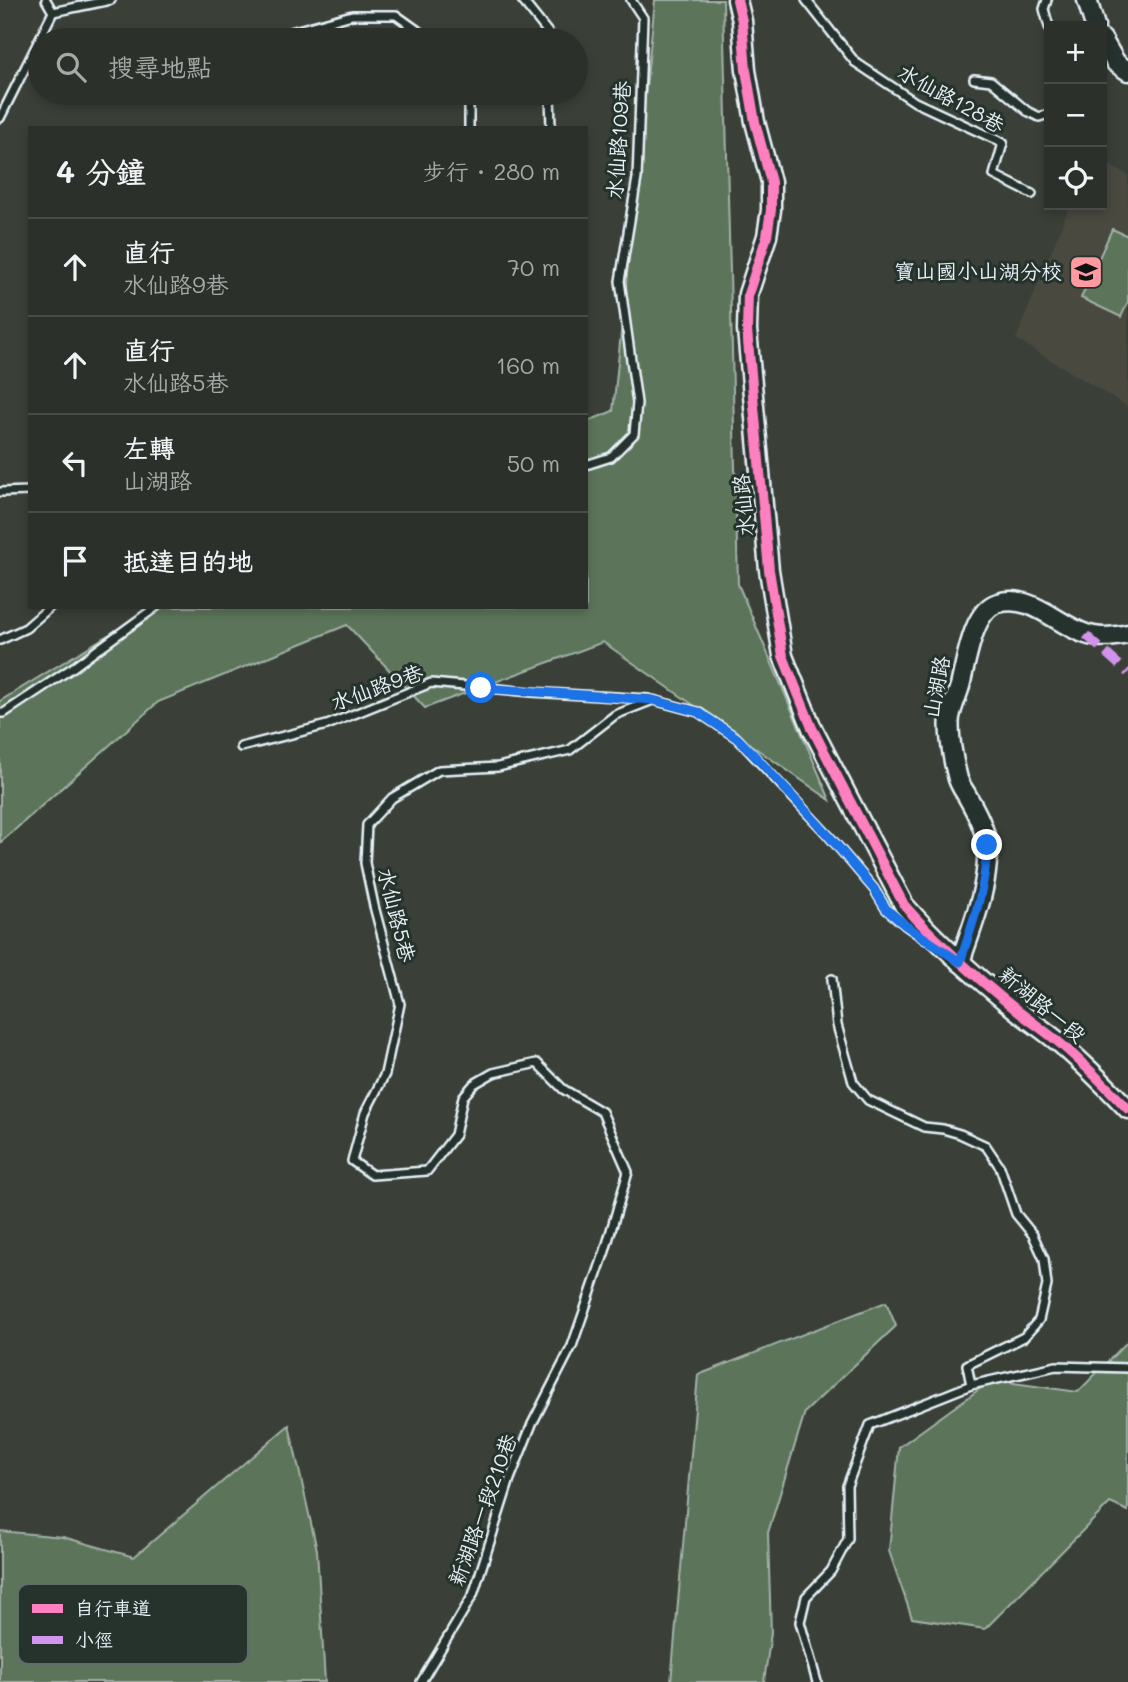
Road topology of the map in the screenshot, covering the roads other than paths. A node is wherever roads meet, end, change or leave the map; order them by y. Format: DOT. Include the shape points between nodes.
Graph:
graph roads {
  1 [pos="46,0"];
  2 [pos="111,0"];
  3 [pos="522,0"];
  4 [pos="631,0"];
  5 [pos="737,0"];
  6 [pos="806,0"];
  7 [pos="1047,0"];
  8 [pos="1087,0"];
  9 [pos="53,12"];
  10 [pos="1047,21"];
  11 [pos="1093,21"];
  12 [pos="45,28"];
  13 [pos="305,28"];
  14 [pos="414,28"];
  15 [pos="544,28"];
  16 [pos="1107,48"];
  17 [pos="28,62"];
  18 [pos="1128,71"];
  19 [pos="974,79"];
  20 [pos="469,105"];
  21 [pos="550,105"];
  22 [pos="1044,116"];
  23 [pos="0,118"];
  24 [pos="469,126"];
  25 [pos="551,126"];
  26 [pos="1032,194"];
  27 [pos="588,465"];
  28 [pos="28,491"];
  29 [pos="0,492"];
  30 [pos="48,609"];
  31 [pos="153,609"];
  32 [pos="1128,634"];
  33 [pos="0,640"];
  34 [pos="653,700"];
  35 [pos="0,713"];
  36 [pos="241,747"];
  37 [pos="960,962"];
  38 [pos="832,979"];
  39 [pos="1128,1109"];
  40 [pos="572,1346"];
  41 [pos="1128,1368"];
  42 [pos="971,1385"];
  43 [pos="421,1682"];
  44 [pos="817,1682"];
  1 -- 9 [label="lane"];
  2 -- 9 [label="lane"];
  3 -- 15 [label="lane"];
  4 -- 27 [label="lane, 水仙路109巷" via="643,18 637,178 620,281 637,403 634,434 611,457"];
  5 -- 37 [label="street, 水仙路" via="755,122 771,182 767,236 748,294 747,330 769,570 783,656 812,728 904,905"];
  6 -- 26 [label="lane, 水仙路128巷" via="855,62 915,102 1003,143 994,175"];
  7 -- 10 [label="lane"];
  8 -- 11 [label="street"];
  9 -- 12 [label="lane"];
  13 -- 14 [label="lane" via="352,15 396,15"];
  16 -- 18 [label="street" via="1116,63"];
  17 -- 23 [label="lane"];
  19 -- 22 [label="lane" via="991,81 1027,111"];
  20 -- 24 [label="lane"];
  21 -- 25 [label="lane"];
  28 -- 29 [label="lane"];
  30 -- 33 [label="lane" via="26,628"];
  31 -- 35 [label="lane"];
  32 -- 37 [label="street, 山湖路" via="1109,638 1086,635 1021,601 994,603 981,617 968,646 950,718 957,779 978,816 987,845 987,871"];
  34 -- 36 [label="lane, 水仙路9巷" via="431,683 327,725"];
  34 -- 37 [label="lane" via="698,712 737,738 828,835 886,909"];
  34 -- 40 [label="lane, 水仙路5巷" via="615,715 570,750 498,767 439,770 391,798 367,825 365,863 400,1004 385,1074 365,1113 352,1161 372,1175 427,1171 455,1135 463,1097 474,1084 493,1073 537,1063 562,1089 602,1112 628,1172"];
  37 -- 39 [label="street, 新湖路一段" via="1061,1044"];
  38 -- 42 [label="lane" via="837,1025 853,1082 867,1100 924,1127 943,1129 986,1146 1000,1167 1016,1214 1044,1259 1047,1285 1039,1320 1024,1337 967,1365"];
  40 -- 43 [label="lane, 新湖路一段210巷" via="514,1468 473,1594"];
  41 -- 42 [label="lane" via="1056,1366"];
  42 -- 44 [label="lane" via="870,1426 847,1486 848,1539 831,1571 806,1597 800,1622"];
}
